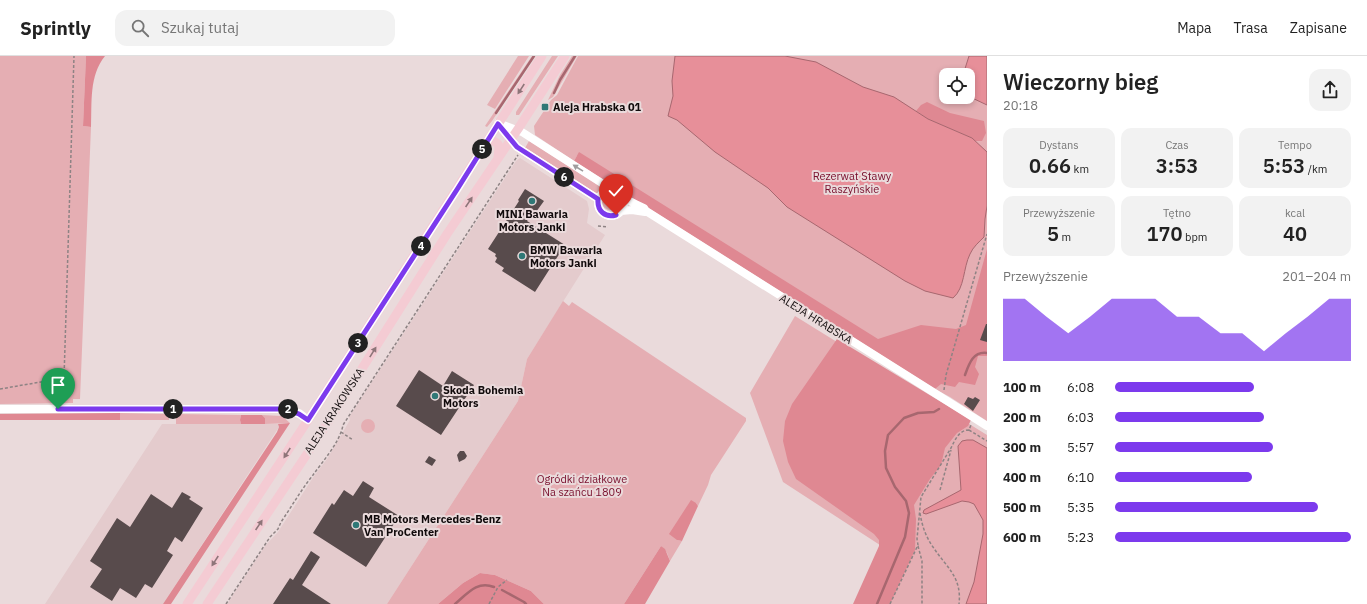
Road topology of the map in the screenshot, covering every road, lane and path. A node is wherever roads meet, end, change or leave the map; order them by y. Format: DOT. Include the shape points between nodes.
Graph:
graph roads {
  1 [pos="74,56"];
  2 [pos="542,56"];
  3 [pos="565,56"];
  4 [pos="498,124"];
  5 [pos="518,129"];
  6 [pos="489,138"];
  7 [pos="511,139"];
  8 [pos="520,153"];
  9 [pos="498,158"];
  10 [pos="611,190"];
  11 [pos="623,198"];
  12 [pos="598,199"];
  13 [pos="621,211"];
  14 [pos="646,211"];
  15 [pos="598,226"];
  16 [pos="608,228"];
  17 [pos="987,234"];
  18 [pos="0,389"];
  19 [pos="942,397"];
  20 [pos="0,409"];
  21 [pos="975,418"];
  22 [pos="308,420"];
  23 [pos="987,426"];
  24 [pos="969,430"];
  25 [pos="341,432"];
  26 [pos="353,440"];
  27 [pos="987,441"];
  28 [pos="951,448"];
  29 [pos="940,490"];
  30 [pos="919,509"];
  31 [pos="918,545"];
  32 [pos="507,580"];
  33 [pos="187,604"];
  34 [pos="207,604"];
  35 [pos="226,604"];
  36 [pos="489,604"];
  37 [pos="890,604"];
  38 [pos="922,604"];
  39 [pos="959,604"];
  1 -- 18 [label="path" via="64,378"];
  2 -- 4 [label="main road, ALEJA KRAKOWSKA, one-way"];
  3 -- 5 [label="main road, ALEJA KRAKOWSKA"];
  4 -- 5 [label="street"];
  4 -- 6 [label="main road, ALEJA KRAKOWSKA"];
  4 -- 7 [label="street"];
  5 -- 7 [label="main road, ALEJA KRAKOWSKA"];
  10 -- 5 [label="street, one-way"];
  6 -- 9 [label="main road" via="499,146"];
  6 -- 22 [label="main road, ALEJA KRAKOWSKA"];
  7 -- 9 [label="main road, ALEJA KRAKOWSKA"];
  7 -- 12 [label="street" via="517,147"];
  8 -- 25 [label="path" via="343,425"];
  34 -- 9 [label="main road, ALEJA KRAKOWSKA, one-way" via="327,424"];
  10 -- 11 [label="street" via="619,192"];
  10 -- 12 [label="street" via="602,193"];
  11 -- 13 [label="street" via="624,205"];
  11 -- 14 [label="street, ALEJA HRABSKA"];
  12 -- 13 [label="street" via="599,209 604,214 613,216"];
  13 -- 14 [label="street"];
  14 -- 19 [label="street, ALEJA HRABSKA"];
  15 -- 16 [label="path"];
  17 -- 19 [label="path"];
  19 -- 21 [label="street, ALEJA HRABSKA"];
  20 -- 22 [label="street" via="286,409"];
  21 -- 23 [label="street, ALEJA HRABSKA"];
  21 -- 24 [label="path"];
  22 -- 33 [label="main road, ALEJA KRAKOWSKA, one-way"];
  24 -- 27 [label="path"];
  24 -- 28 [label="path" via="957,436"];
  25 -- 26 [label="path"];
  25 -- 35 [label="path" via="327,458 313,474"];
  28 -- 29 [label="path"];
  28 -- 30 [label="path" via="921,497"];
  30 -- 31 [label="path"];
  30 -- 39 [label="path" via="922,528 933,547 952,570 960,588"];
  31 -- 37 [label="path"];
  31 -- 38 [label="path" via="922,560"];
  32 -- 36 [label="path" via="498,587"];
}
